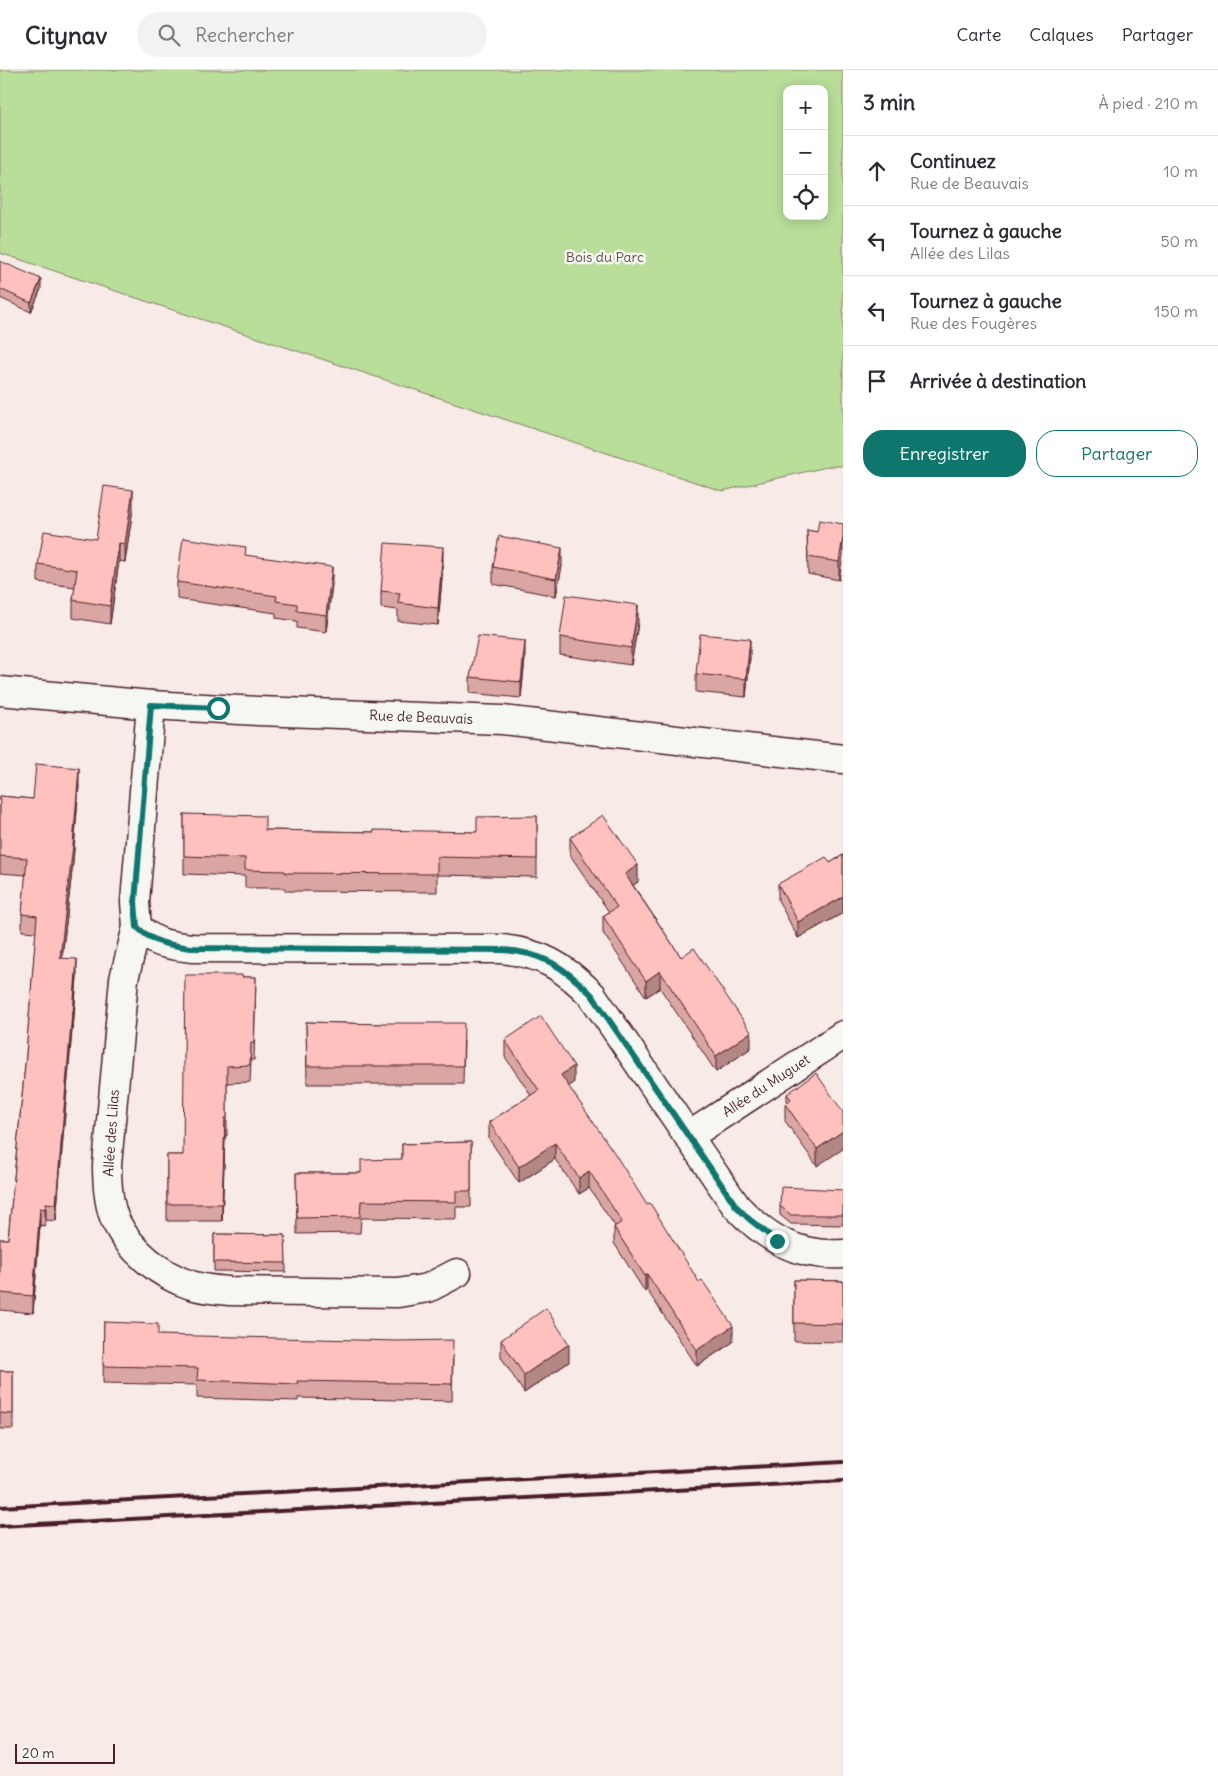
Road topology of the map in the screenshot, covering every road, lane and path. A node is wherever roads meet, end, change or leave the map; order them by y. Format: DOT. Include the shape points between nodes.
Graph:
graph roads {
  1 [pos="0,692"];
  2 [pos="151,705"];
  3 [pos="843,758"];
  4 [pos="137,927"];
  5 [pos="843,1035"];
  6 [pos="689,1136"];
  7 [pos="843,1254"];
  8 [pos="457,1273"];
  1 -- 2 [label="street, Rue de Beauvais"];
  2 -- 3 [label="street, Rue de Beauvais" via="494,720"];
  2 -- 4 [label="street, Allée des Lilas" via="135,902"];
  4 -- 6 [label="street" via="157,942 192,948 502,950 535,954 565,970 592,995"];
  4 -- 8 [label="street, Allée des Lilas" via="124,979 106,1165 116,1222 140,1254 190,1285 229,1291 398,1292 428,1288"];
  5 -- 6 [label="street, Allée du Muguet"];
  6 -- 7 [label="street" via="736,1206 761,1230 795,1249"];
}
